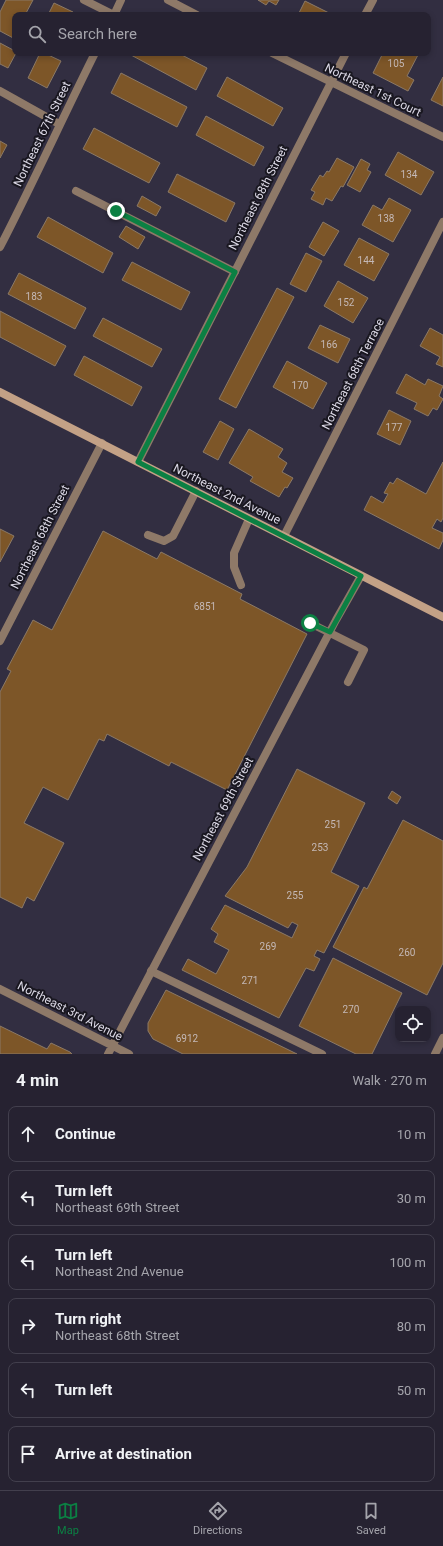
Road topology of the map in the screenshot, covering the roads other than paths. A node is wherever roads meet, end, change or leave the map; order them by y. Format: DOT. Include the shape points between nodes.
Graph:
graph roads {
  1 [pos="84,0"];
  2 [pos="121,0"];
  3 [pos="168,0"];
  4 [pos="373,0"];
  5 [pos="181,3"];
  6 [pos="108,12"];
  7 [pos="115,12"];
  8 [pos="193,12"];
  9 [pos="367,12"];
  10 [pos="93,56"];
  11 [pos="278,56"];
  12 [pos="344,56"];
  13 [pos="330,83"];
  14 [pos="0,91"];
  15 [pos="59,124"];
  16 [pos="443,138"];
  17 [pos="76,191"];
  18 [pos="443,222"];
  19 [pos="0,247"];
  20 [pos="235,272"];
  21 [pos="0,392"];
  22 [pos="102,443"];
  23 [pos="138,462"];
  24 [pos="196,491"];
  25 [pos="249,519"];
  26 [pos="148,535"];
  27 [pos="284,536"];
  28 [pos="361,576"];
  29 [pos="241,585"];
  30 [pos="443,617"];
  31 [pos="310,623"];
  32 [pos="330,632"];
  33 [pos="0,641"];
  34 [pos="348,682"];
  35 [pos="151,972"];
  36 [pos="0,989"];
  37 [pos="443,1038"];
  38 [pos="112,1046"];
  39 [pos="108,1054"];
  40 [pos="129,1054"];
  41 [pos="322,1054"];
  42 [pos="435,1054"];
  1 -- 6 [label="street"];
  2 -- 7 [label="street"];
  3 -- 5 [label="street"];
  4 -- 9 [label="street"];
  5 -- 8 [label="street"];
  10 -- 15 [label="street, Northeast 67th Street"];
  11 -- 13 [label="street, Northeast 1st Court"];
  12 -- 13 [label="street, Northeast 68th Street"];
  13 -- 16 [label="street, Northeast 1st Court"];
  13 -- 20 [label="street, Northeast 68th Street"];
  14 -- 15 [label="street"];
  15 -- 19 [label="street, Northeast 67th Street"];
  17 -- 20 [label="street"];
  18 -- 27 [label="street, Northeast 68th Terrace"];
  20 -- 23 [label="street, Northeast 68th Street"];
  21 -- 22 [label="main road, Northeast 2nd Avenue"];
  22 -- 23 [label="main road, Northeast 2nd Avenue"];
  22 -- 33 [label="street, Northeast 68th Street"];
  23 -- 24 [label="main road, Northeast 2nd Avenue"];
  24 -- 25 [label="main road, Northeast 2nd Avenue"];
  24 -- 26 [label="street" via="173,536 164,540"];
  25 -- 27 [label="main road, Northeast 2nd Avenue"];
  25 -- 29 [label="street" via="234,552 234,567"];
  27 -- 28 [label="main road, Northeast 2nd Avenue"];
  28 -- 30 [label="main road, Northeast 2nd Avenue"];
  28 -- 32 [label="street, Northeast 69th Street"];
  31 -- 32 [label="street"];
  32 -- 34 [label="street" via="364,650"];
  32 -- 35 [label="street, Northeast 69th Street"];
  35 -- 38 [label="street, Northeast 69th Street"];
  35 -- 41 [label="street"];
  36 -- 38 [label="street, Northeast 3rd Avenue"];
  37 -- 42 [label="street"];
  38 -- 39 [label="street, Northeast 69th Street"];
  38 -- 40 [label="street, Northeast 3rd Avenue"];
}
